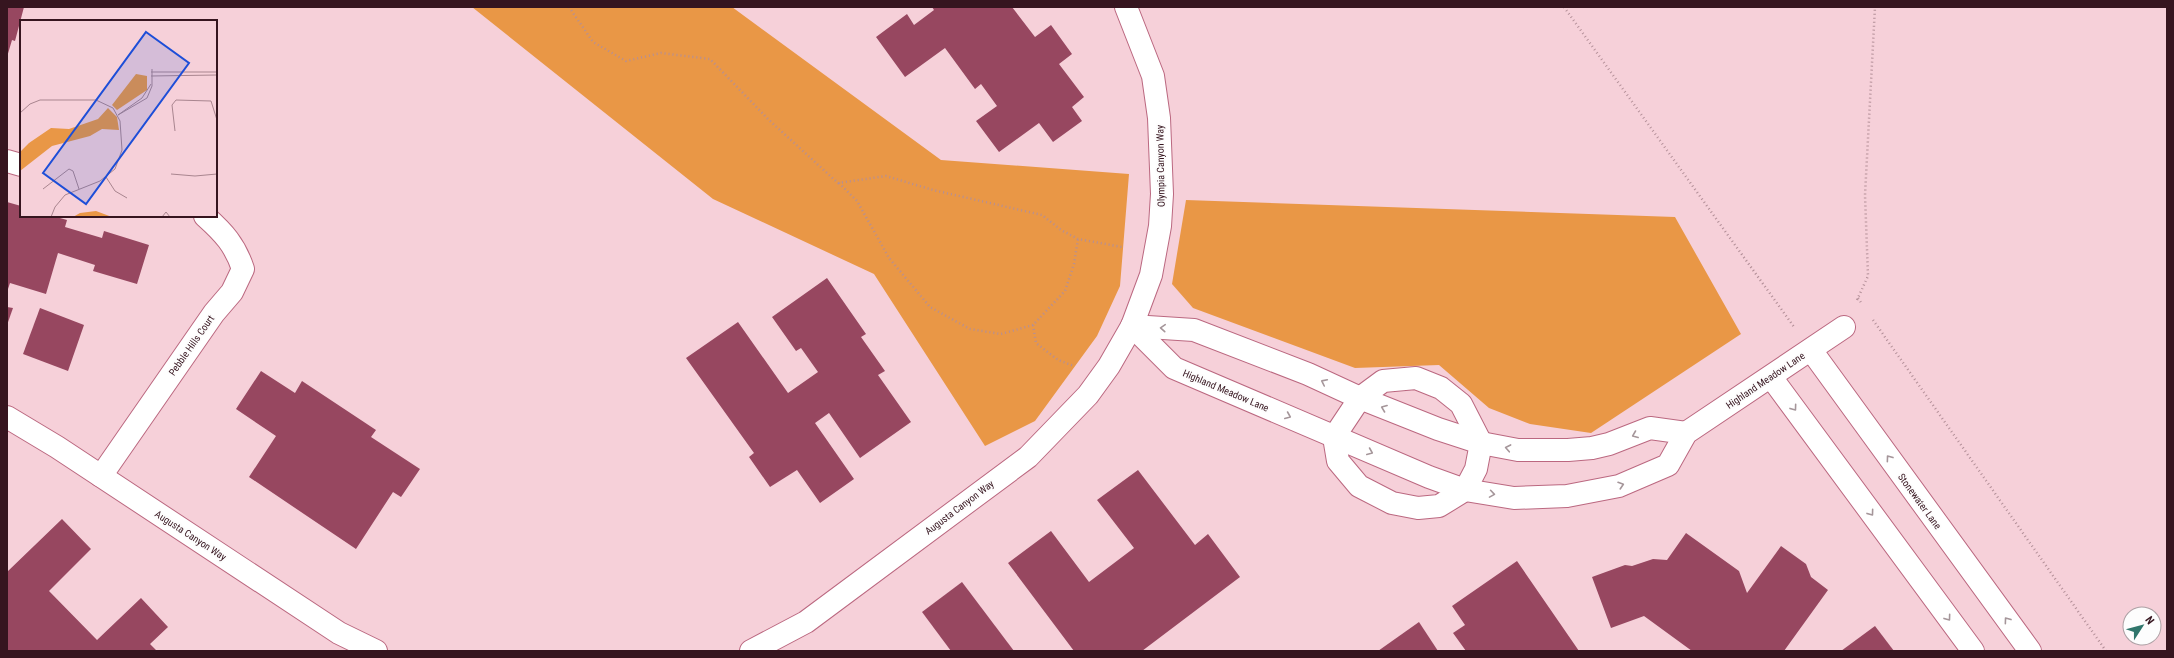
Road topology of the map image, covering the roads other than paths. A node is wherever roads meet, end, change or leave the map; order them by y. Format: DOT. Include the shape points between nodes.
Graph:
graph roads {
  1 [pos="1126,7"];
  2 [pos="7,161"];
  3 [pos="20,165"];
  4 [pos="206,217"];
  5 [pos="1132,326"];
  6 [pos="1844,327"];
  7 [pos="1811,350"];
  8 [pos="1771,377"];
  9 [pos="1360,398"];
  10 [pos="7,417"];
  11 [pos="1686,433"];
  12 [pos="1334,437"];
  13 [pos="1481,443"];
  14 [pos="101,476"];
  15 [pos="1465,490"];
  16 [pos="376,651"];
  17 [pos="751,651"];
  18 [pos="1973,651"];
  19 [pos="2030,651"];
  1 -- 5 [label="street, Olympia Canyon Way" via="1153,76 1162,154 1162,194 1155,254 1151,275"];
  2 -- 3 [label="street"];
  4 -- 14 [label="street, Pebble Hills Court" via="222,231 237,252 243,269 232,292 214,313"];
  9 -- 5 [label="street, one-way" via="1308,374 1194,330"];
  5 -- 12 [label="street, Highland Meadow Lane, one-way" via="1174,368"];
  5 -- 17 [label="street, Augusta Canyon Way" via="1088,395 1028,457 806,622"];
  6 -- 7 [label="street, Highland Meadow Lane"];
  7 -- 8 [label="street, Highland Meadow Lane"];
  19 -- 7 [label="street, Stonewater Lane, one-way"];
  8 -- 11 [label="street, Highland Meadow Lane"];
  8 -- 18 [label="street, one-way"];
  9 -- 12 [label="street"];
  13 -- 9 [label="street, one-way"];
  9 -- 13 [label="street" via="1382,381 1416,378 1441,388 1461,404"];
  10 -- 14 [label="street, Augusta Canyon Way"];
  11 -- 13 [label="street, one-way" via="1650,428 1609,444 1568,450 1518,450"];
  15 -- 11 [label="street, Highland Meadow Lane, one-way" via="1522,498 1568,496 1619,486 1668,465"];
  12 -- 15 [label="street, Highland Meadow Lane, one-way"];
  12 -- 15 [label="street" via="1338,461 1359,486 1392,503 1418,508 1439,506"];
  13 -- 15 [label="street" via="1476,469"];
  14 -- 16 [label="street, Augusta Canyon Way" via="339,633"];
}
